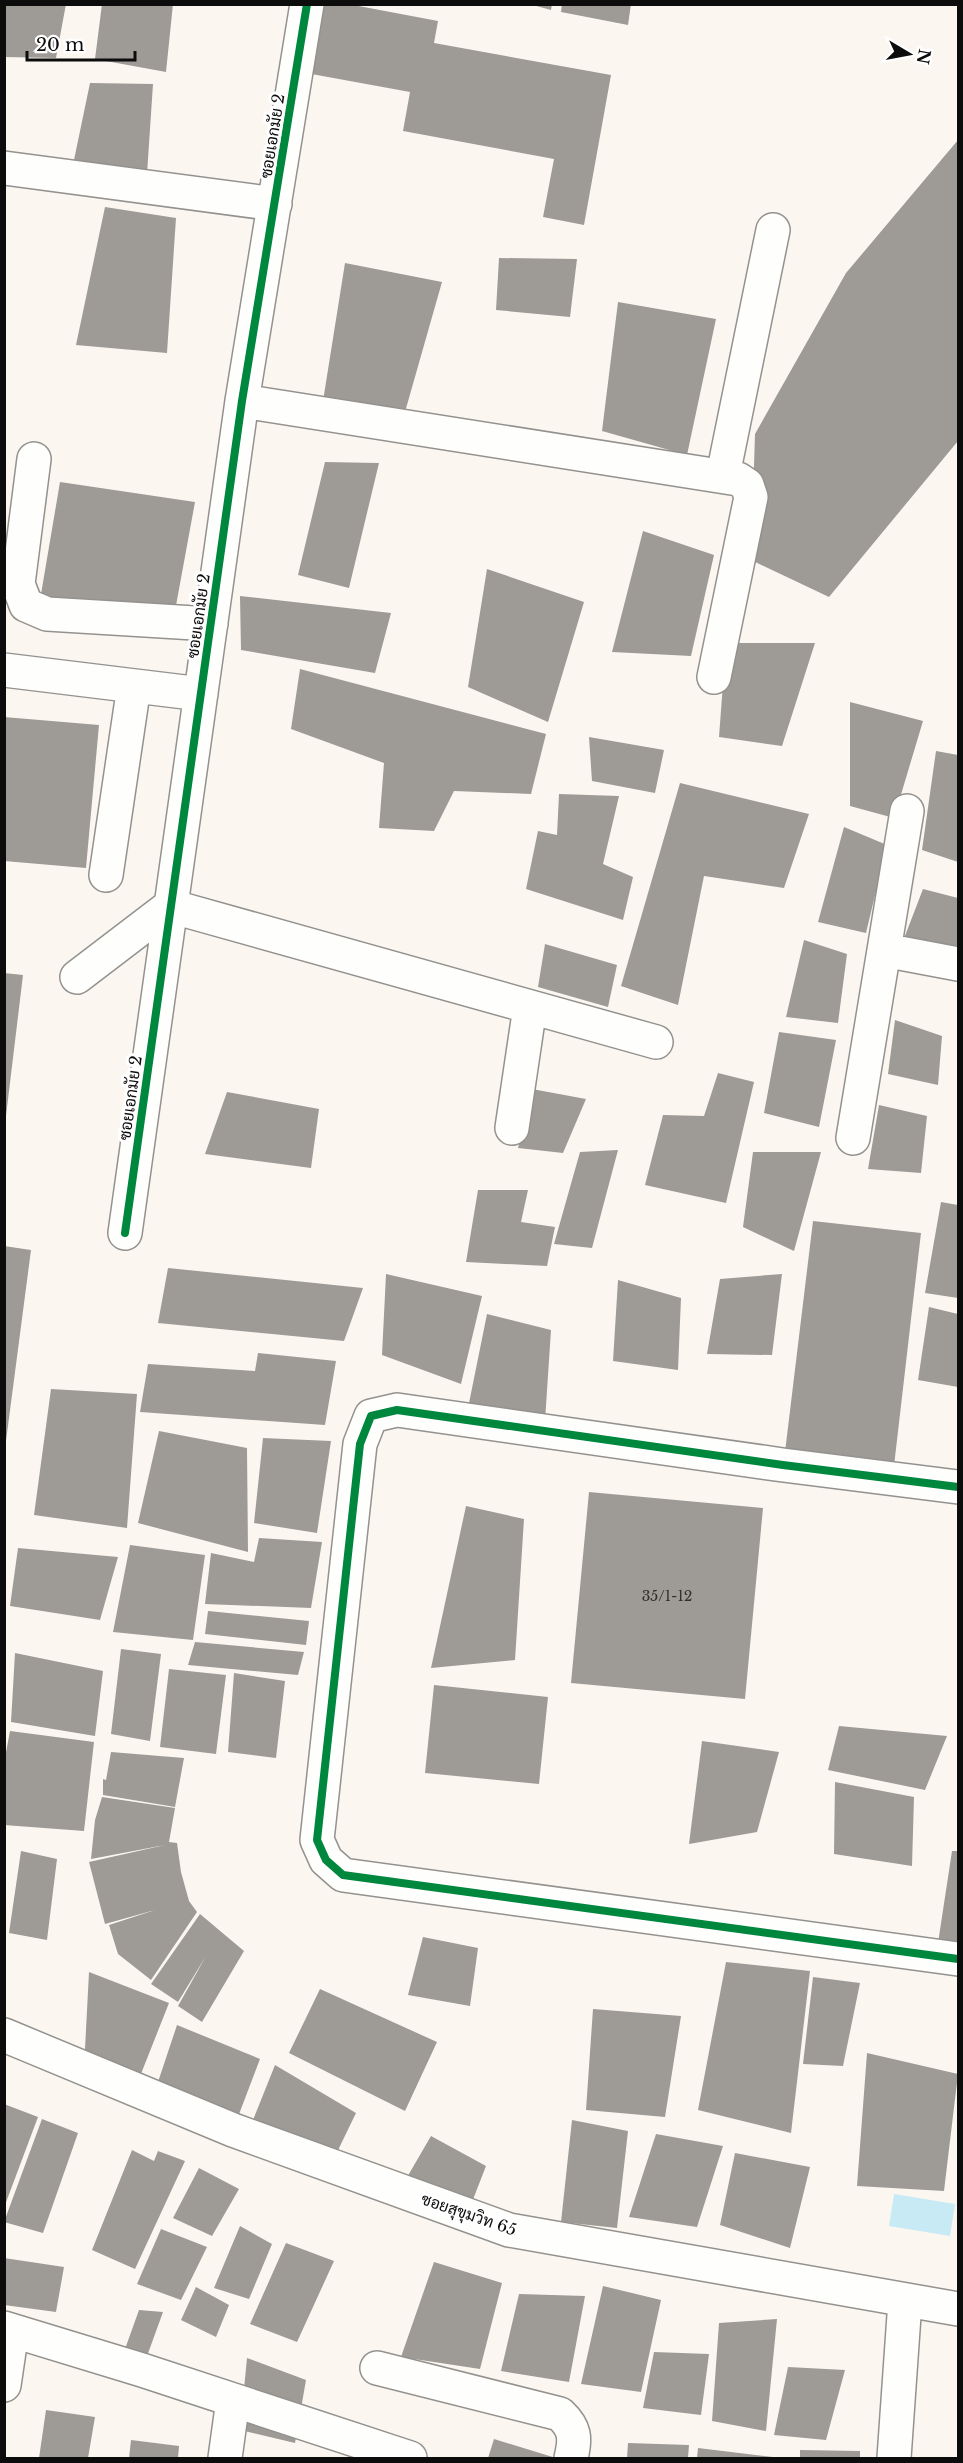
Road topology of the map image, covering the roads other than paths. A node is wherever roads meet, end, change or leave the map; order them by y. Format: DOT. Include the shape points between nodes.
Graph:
graph roads {
  1 [pos="307,4"];
  2 [pos="4,168"];
  3 [pos="275,204"];
  4 [pos="773,231"];
  5 [pos="242,401"];
  6 [pos="34,459"];
  7 [pos="723,475"];
  8 [pos="211,624"];
  9 [pos="4,670"];
  10 [pos="714,677"];
  11 [pos="134,686"];
  12 [pos="201,694"];
  13 [pos="907,811"];
  14 [pos="106,875"];
  15 [pos="170,906"];
  16 [pos="884,950"];
  17 [pos="958,964"];
  18 [pos="77,977"];
  19 [pos="530,1007"];
  20 [pos="656,1042"];
  21 [pos="512,1128"];
  22 [pos="853,1138"];
  23 [pos="125,1233"];
  24 [pos="958,1487"];
  25 [pos="958,1959"];
  26 [pos="4,2035"];
  27 [pos="904,2301"];
  28 [pos="958,2309"];
  29 [pos="8,2330"];
  30 [pos="377,2368"];
  31 [pos="4,2385"];
  32 [pos="233,2400"];
  33 [pos="225,2458"];
  34 [pos="410,2458"];
  35 [pos="571,2458"];
  36 [pos="894,2458"];
  1 -- 3 [label="street, ซอยเอกมัย 2"];
  2 -- 3 [label="street"];
  3 -- 5 [label="street, ซอยเอกมัย 2"];
  4 -- 7 [label="street"];
  5 -- 7 [label="street"];
  5 -- 8 [label="street, ซอยเอกมัย 2"];
  6 -- 8 [label="street" via="18,584 26,605 47,614"];
  7 -- 10 [label="street" via="747,485 751,497"];
  8 -- 12 [label="street, ซอยเอกมัย 2"];
  9 -- 11 [label="street"];
  11 -- 12 [label="street"];
  11 -- 14 [label="street"];
  12 -- 15 [label="street, ซอยเอกมัย 2"];
  13 -- 16 [label="street"];
  15 -- 18 [label="street"];
  15 -- 19 [label="street"];
  15 -- 23 [label="street, ซอยเอกมัย 2"];
  16 -- 17 [label="street"];
  16 -- 22 [label="street"];
  19 -- 20 [label="street"];
  19 -- 21 [label="street"];
  24 -- 25 [label="street" via="398,1410 371,1416 360,1444 317,1840 326,1860 343,1875"];
  26 -- 27 [label="street, ซอยสุขุมวิท 65" via="233,2130 508,2230"];
  27 -- 28 [label="street, ซอยสุขุมวิท 65"];
  27 -- 36 [label="street"];
  29 -- 31 [label="street"];
  29 -- 32 [label="street"];
  30 -- 35 [label="street" via="560,2414 572,2426"];
  32 -- 33 [label="street"];
  32 -- 34 [label="street"];
}
